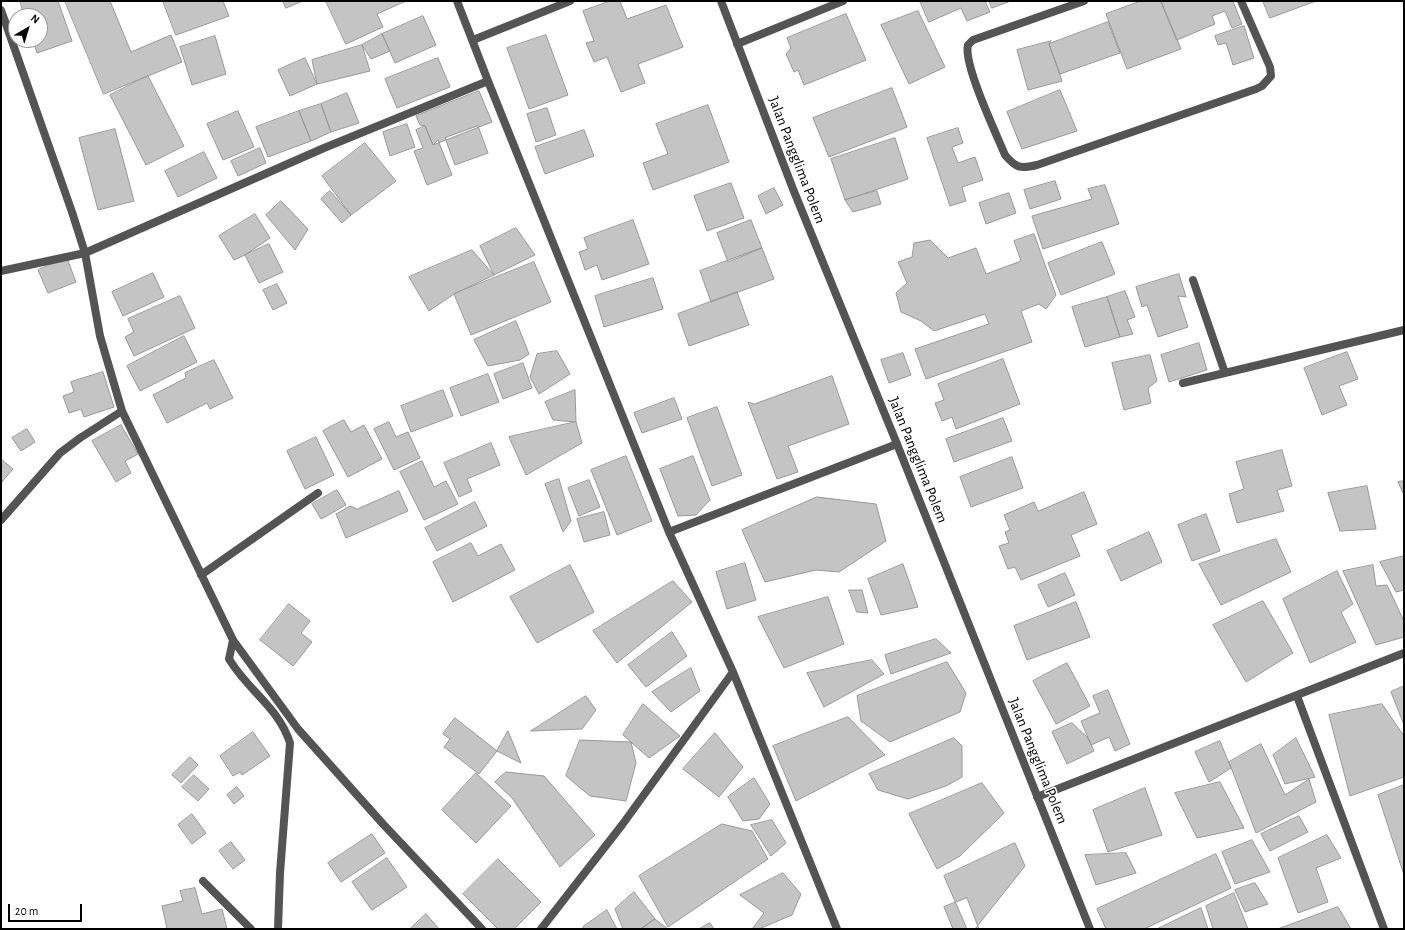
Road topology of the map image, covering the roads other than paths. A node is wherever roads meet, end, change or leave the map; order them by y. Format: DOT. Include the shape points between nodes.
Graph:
graph roads {
  1 [pos="457,1"];
  2 [pos="570,1"];
  3 [pos="721,1"];
  4 [pos="843,1"];
  5 [pos="1084,1"];
  6 [pos="1242,1"];
  7 [pos="1,10"];
  8 [pos="473,40"];
  9 [pos="737,44"];
  10 [pos="488,81"];
  11 [pos="85,253"];
  12 [pos="1,271"];
  13 [pos="1192,280"];
  14 [pos="1404,330"];
  15 [pos="1225,373"];
  16 [pos="1183,383"];
  17 [pos="122,411"];
  18 [pos="897,444"];
  19 [pos="318,493"];
  20 [pos="1,520"];
  21 [pos="669,532"];
  22 [pos="201,575"];
  23 [pos="232,640"];
  24 [pos="1404,653"];
  25 [pos="733,672"];
  26 [pos="1297,696"];
  27 [pos="1037,797"];
  28 [pos="203,882"];
  29 [pos="251,929"];
  30 [pos="278,929"];
  31 [pos="482,929"];
  32 [pos="541,929"];
  33 [pos="837,929"];
  34 [pos="1090,929"];
  35 [pos="1384,929"];
  1 -- 8 [label="street"];
  2 -- 8 [label="street"];
  3 -- 9 [label="street, Jalan Pangglima Polem"];
  4 -- 9 [label="street"];
  5 -- 6 [label="street" via="973,40 968,45 970,68 1005,155 1012,164 1023,168 1037,165 1262,86 1271,76 1270,67"];
  7 -- 11 [label="street"];
  8 -- 10 [label="street"];
  9 -- 18 [label="street, Jalan Pangglima Polem"];
  10 -- 11 [label="street" via="324,148"];
  10 -- 21 [label="street"];
  11 -- 12 [label="street"];
  11 -- 17 [label="street" via="100,336"];
  13 -- 15 [label="street"];
  14 -- 15 [label="street"];
  15 -- 16 [label="street"];
  17 -- 20 [label="street" via="60,453"];
  17 -- 22 [label="street"];
  18 -- 21 [label="street"];
  18 -- 27 [label="street, Jalan Pangglima Polem"];
  19 -- 22 [label="street"];
  21 -- 25 [label="street"];
  22 -- 23 [label="street"];
  23 -- 30 [label="street" via="229,659 274,712 286,730 290,743"];
  23 -- 31 [label="street" via="298,729"];
  24 -- 26 [label="street"];
  25 -- 32 [label="street" via="622,825"];
  25 -- 33 [label="street"];
  26 -- 27 [label="street"];
  26 -- 35 [label="street"];
  27 -- 34 [label="street, Jalan Pangglima Polem"];
  28 -- 29 [label="street"];
}
